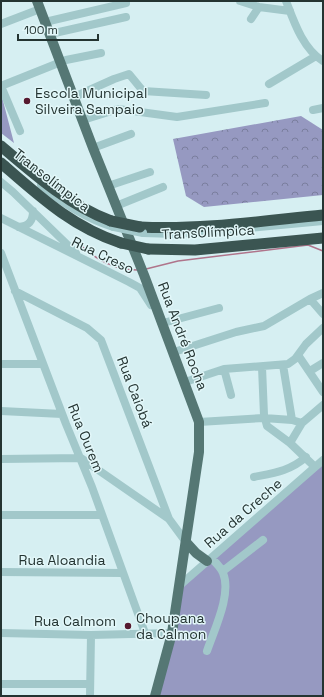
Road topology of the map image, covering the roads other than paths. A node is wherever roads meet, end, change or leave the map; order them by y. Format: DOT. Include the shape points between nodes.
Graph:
graph roads {
  1 [pos="240,1"];
  2 [pos="286,1"];
  3 [pos="126,3"];
  4 [pos="38,5"];
  5 [pos="259,7"];
  6 [pos="290,11"];
  7 [pos="126,17"];
  8 [pos="251,19"];
  9 [pos="45,22"];
  10 [pos="1,24"];
  11 [pos="50,34"];
  12 [pos="101,53"];
  13 [pos="316,56"];
  14 [pos="323,61"];
  15 [pos="60,62"];
  16 [pos="269,84"];
  17 [pos="1,86"];
  18 [pos="206,95"];
  19 [pos="74,97"];
  20 [pos="265,103"];
  21 [pos="323,108"];
  22 [pos="313,110"];
  23 [pos="83,120"];
  24 [pos="20,131"];
  25 [pos="131,134"];
  26 [pos="1,146"];
  27 [pos="93,148"];
  28 [pos="1,152"];
  29 [pos="1,157"];
  30 [pos="1,163"];
  31 [pos="1,168"];
  32 [pos="150,172"];
  33 [pos="1,182"];
  34 [pos="26,184"];
  35 [pos="108,186"];
  36 [pos="163,187"];
  37 [pos="116,206"];
  38 [pos="33,211"];
  39 [pos="323,216"];
  40 [pos="1,218"];
  41 [pos="323,221"];
  42 [pos="113,224"];
  43 [pos="19,227"];
  44 [pos="141,230"];
  45 [pos="323,233"];
  46 [pos="323,238"];
  47 [pos="119,240"];
  48 [pos="147,247"];
  49 [pos="1,253"];
  50 [pos="82,260"];
  51 [pos="15,290"];
  52 [pos="323,293"];
  53 [pos="310,299"];
  54 [pos="219,308"];
  55 [pos="323,314"];
  56 [pos="163,323"];
  57 [pos="323,328"];
  58 [pos="169,339"];
  59 [pos="174,352"];
  60 [pos="298,355"];
  61 [pos="323,363"];
  62 [pos="3,364"];
  63 [pos="43,364"];
  64 [pos="283,365"];
  65 [pos="262,367"];
  66 [pos="224,369"];
  67 [pos="310,371"];
  68 [pos="186,382"];
  69 [pos="323,392"];
  70 [pos="231,395"];
  71 [pos="323,405"];
  72 [pos="1,412"];
  73 [pos="62,414"];
  74 [pos="264,418"];
  75 [pos="292,420"];
  76 [pos="199,422"];
  77 [pos="302,423"];
  78 [pos="290,443"];
  79 [pos="81,458"];
  80 [pos="306,458"];
  81 [pos="1,459"];
  82 [pos="323,460"];
  83 [pos="315,467"];
  84 [pos="254,477"];
  85 [pos="102,515"];
  86 [pos="1,516"];
  87 [pos="169,519"];
  88 [pos="262,540"];
  89 [pos="186,542"];
  90 [pos="209,560"];
  91 [pos="223,571"];
  92 [pos="1,572"];
  93 [pos="123,573"];
  94 [pos="179,586"];
  95 [pos="1,633"];
  96 [pos="145,633"];
  97 [pos="172,633"];
  98 [pos="91,635"];
  99 [pos="207,651"];
  100 [pos="1,684"];
  101 [pos="90,684"];
  102 [pos="90,696"];
  103 [pos="155,696"];
  1 -- 5 [label="street"];
  2 -- 6 [label="street"];
  3 -- 9 [label="street"];
  4 -- 9 [label="main road, Rua André Rocha"];
  4 -- 10 [label="street"];
  5 -- 6 [label="street"];
  5 -- 8 [label="street"];
  6 -- 13 [label="street" via="305,44"];
  7 -- 11 [label="street"];
  9 -- 11 [label="main road, Rua André Rocha"];
  11 -- 15 [label="main road, Rua André Rocha"];
  12 -- 15 [label="street"];
  13 -- 14 [label="street"];
  13 -- 16 [label="street"];
  15 -- 17 [label="street"];
  15 -- 19 [label="main road, Rua André Rocha"];
  17 -- 24 [label="street"];
  18 -- 19 [label="street" via="150,93 139,88 129,74"];
  19 -- 23 [label="main road, Rua André Rocha"];
  20 -- 23 [label="street" via="177,117 118,109"];
  21 -- 22 [label="street"];
  23 -- 27 [label="main road, Rua André Rocha"];
  25 -- 27 [label="street"];
  26 -- 42 [label="highway, TransOlímpica" via="61,195"];
  27 -- 35 [label="main road, Rua André Rocha"];
  28 -- 42 [label="street, Transolímpica" via="60,201 85,216"];
  29 -- 47 [label="street, Transolímpica" via="58,205 81,221"];
  30 -- 34 [label="highway, TransOlímpica"];
  31 -- 34 [label="highway"];
  32 -- 35 [label="street"];
  33 -- 38 [label="street"];
  34 -- 47 [label="highway, TransOlímpica" via="77,224"];
  35 -- 37 [label="main road, Rua André Rocha"];
  36 -- 37 [label="street"];
  37 -- 56 [label="main road, Rua André Rocha"];
  38 -- 43 [label="street" via="32,220"];
  38 -- 50 [label="street"];
  39 -- 44 [label="highway, TransOlímpica"];
  40 -- 43 [label="street, Rua Creso"];
  41 -- 44 [label="street, Transolímpica" via="175,234"];
  42 -- 44 [label="highway, TransOlímpica, bridge"];
  43 -- 50 [label="street, Rua Creso"];
  45 -- 48 [label="street, Transolímpica" via="223,244"];
  46 -- 48 [label="highway, TransOlímpica" via="195,250"];
  47 -- 48 [label="highway, TransOlímpica, bridge"];
  49 -- 51 [label="street, Rua Ourem"];
  50 -- 58 [label="street, Rua Creso" via="140,288 150,301 160,327"];
  51 -- 63 [label="street, Rua Ourem"];
  51 -- 87 [label="street, Rua Caiobá" via="87,328 101,340"];
  52 -- 53 [label="street"];
  53 -- 55 [label="street"];
  53 -- 59 [label="street" via="264,326 236,332"];
  54 -- 56 [label="street"];
  56 -- 58 [label="main road, Rua André Rocha"];
  57 -- 60 [label="street"];
  58 -- 59 [label="main road, Rua André Rocha"];
  59 -- 68 [label="main road, Rua André Rocha"];
  60 -- 64 [label="street"];
  60 -- 67 [label="street"];
  61 -- 67 [label="street"];
  62 -- 63 [label="street"];
  63 -- 73 [label="street, Rua Ourem"];
  64 -- 65 [label="street"];
  64 -- 75 [label="street"];
  65 -- 66 [label="street"];
  65 -- 74 [label="street"];
  66 -- 68 [label="street"];
  66 -- 70 [label="street"];
  67 -- 69 [label="street"];
  68 -- 76 [label="main road, Rua André Rocha"];
  71 -- 77 [label="street"];
  72 -- 73 [label="street"];
  73 -- 79 [label="street, Rua Ourem"];
  74 -- 75 [label="street"];
  74 -- 76 [label="street"];
  74 -- 78 [label="street" via="270,429"];
  75 -- 77 [label="street"];
  76 -- 89 [label="main road, Rua André Rocha" via="199,452"];
  77 -- 78 [label="street"];
  78 -- 80 [label="street"];
  79 -- 81 [label="street"];
  79 -- 85 [label="street, Rua Ourem"];
  79 -- 87 [label="street"];
  80 -- 83 [label="street"];
  80 -- 84 [label="street" via="282,472"];
  82 -- 83 [label="street, Rua da Creche"];
  83 -- 90 [label="street, Rua da Creche"];
  85 -- 86 [label="street"];
  85 -- 93 [label="street, Rua Ourem"];
  87 -- 89 [label="street, Rua Caiobá"];
  88 -- 91 [label="street"];
  89 -- 90 [label="main road"];
  89 -- 94 [label="main road, Rua André Rocha"];
  90 -- 91 [label="street"];
  90 -- 94 [label="street, Rua da Creche"];
  91 -- 99 [label="street" via="224,598"];
  92 -- 93 [label="street, Rua Aloandia"];
  93 -- 96 [label="street, Rua Ourem"];
  94 -- 97 [label="main road, Rua André Rocha"];
  95 -- 98 [label="street, Rua Calmom"];
  96 -- 97 [label="street, Rua Calmom"];
  96 -- 98 [label="street, Rua Calmom"];
  97 -- 103 [label="main road, Rua André Rocha"];
  98 -- 101 [label="street"];
  100 -- 101 [label="street"];
  101 -- 102 [label="street"];
}
